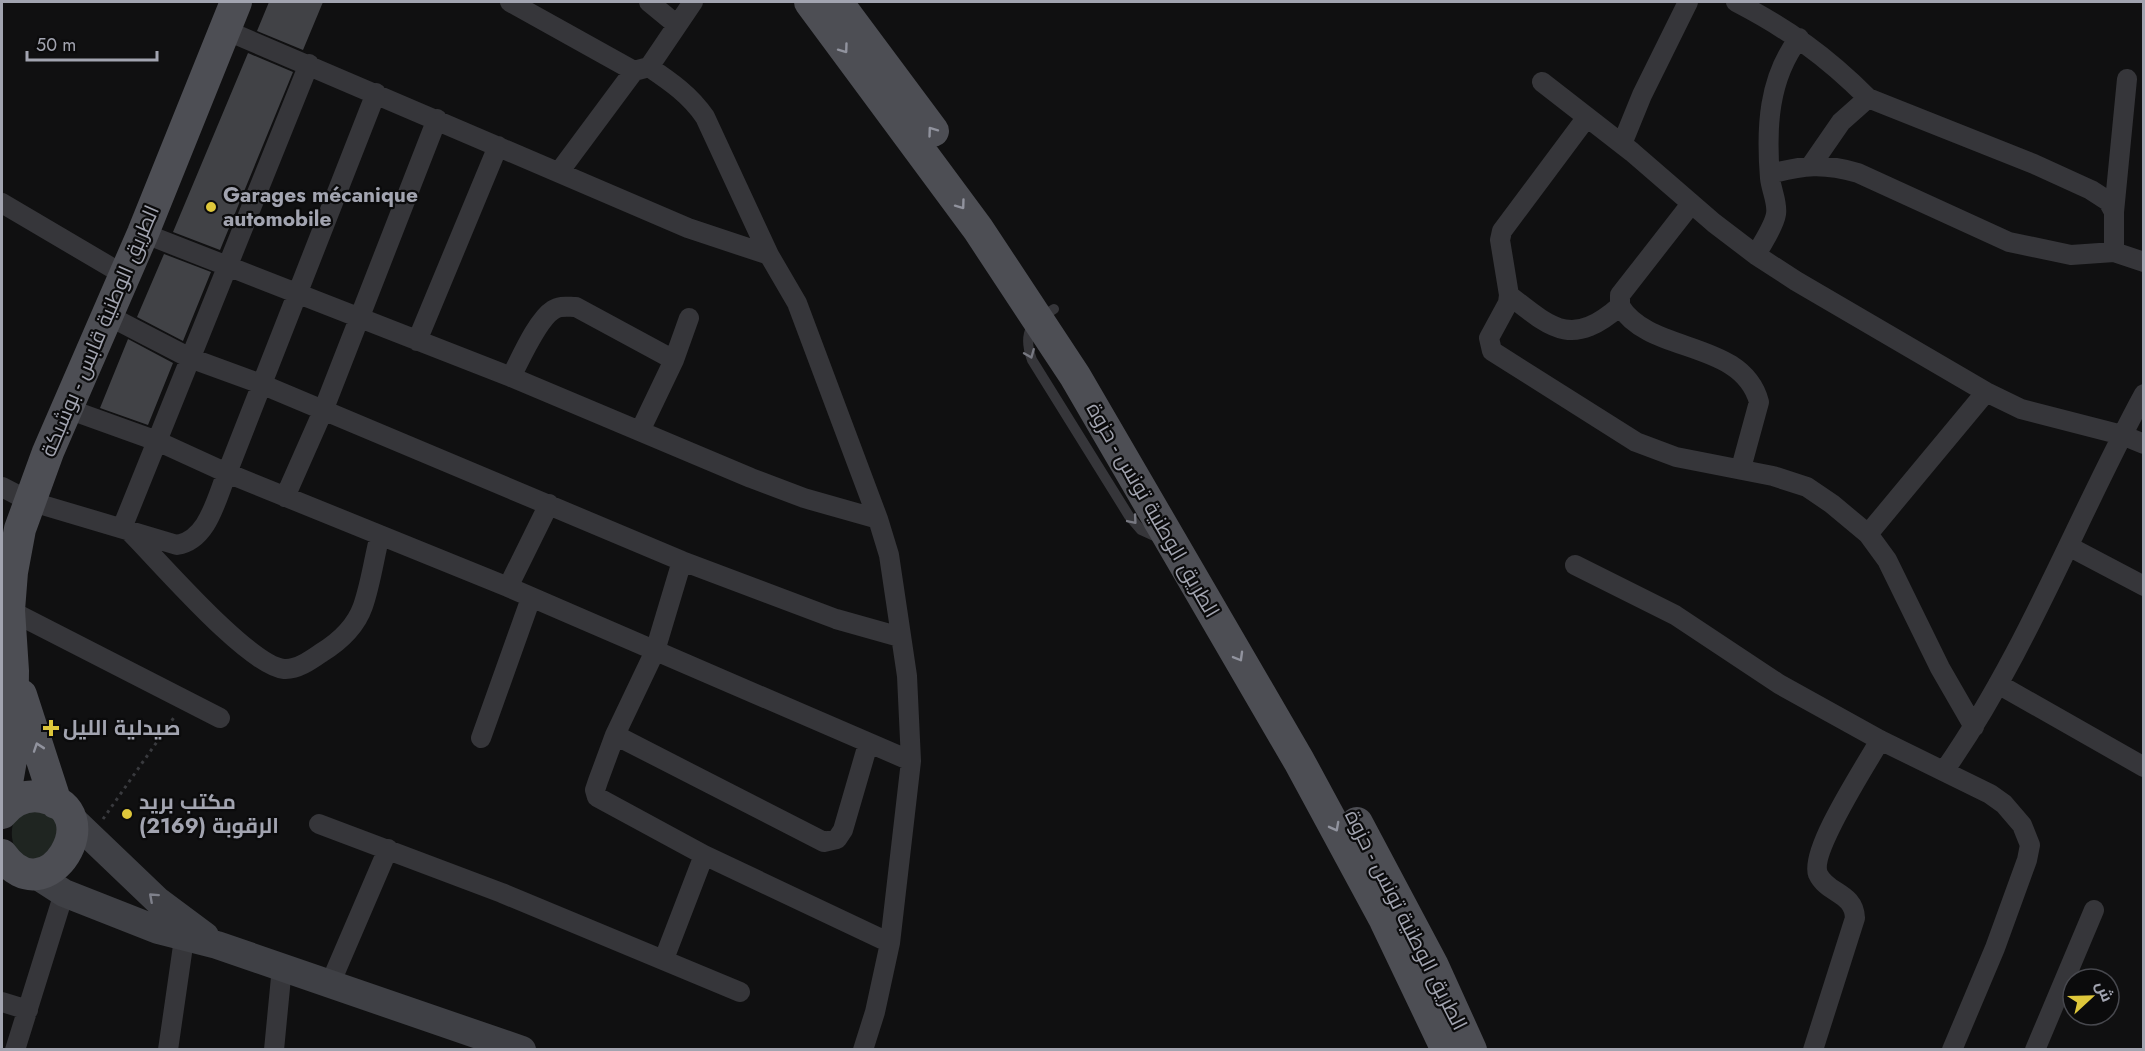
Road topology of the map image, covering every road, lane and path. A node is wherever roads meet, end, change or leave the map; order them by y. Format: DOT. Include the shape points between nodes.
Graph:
graph roads {
  1 [pos="510,2"];
  2 [pos="649,2"];
  3 [pos="693,2"];
  4 [pos="810,2"];
  5 [pos="837,2"];
  6 [pos="1688,2"];
  7 [pos="1736,2"];
  8 [pos="230,15"];
  9 [pos="677,25"];
  10 [pos="1799,38"];
  11 [pos="309,64"];
  12 [pos="641,69"];
  13 [pos="2127,80"];
  14 [pos="1542,82"];
  15 [pos="376,93"];
  16 [pos="1868,98"];
  17 [pos="1587,117"];
  18 [pos="437,119"];
  19 [pos="1623,144"];
  20 [pos="498,146"];
  21 [pos="1812,164"];
  22 [pos="559,172"];
  23 [pos="1770,174"];
  24 [pos="2,203"];
  25 [pos="1691,204"];
  26 [pos="2114,212"];
  27 [pos="143,233"];
  28 [pos="2114,252"];
  29 [pos="769,255"];
  30 [pos="1756,255"];
  31 [pos="2144,262"];
  32 [pos="226,268"];
  33 [pos="124,275"];
  34 [pos="296,295"];
  35 [pos="1509,295"];
  36 [pos="1620,306"];
  37 [pos="1046,314"];
  38 [pos="107,315"];
  39 [pos="689,318"];
  40 [pos="359,319"];
  41 [pos="417,341"];
  42 [pos="190,358"];
  43 [pos="674,360"];
  44 [pos="511,377"];
  45 [pos="261,384"];
  46 [pos="1986,392"];
  47 [pos="2144,394"];
  48 [pos="68,409"];
  49 [pos="323,411"];
  50 [pos="640,431"];
  51 [pos="2122,435"];
  52 [pos="157,441"];
  53 [pos="2144,444"];
  54 [pos="1741,468"];
  55 [pos="227,473"];
  56 [pos="2,487"];
  57 [pos="285,497"];
  58 [pos="549,504"];
  59 [pos="24,515"];
  60 [pos="878,519"];
  61 [pos="126,530"];
  62 [pos="1868,534"];
  63 [pos="380,535"];
  64 [pos="2070,547"];
  65 [pos="2,556"];
  66 [pos="682,561"];
  67 [pos="1575,565"];
  68 [pos="2144,585"];
  69 [pos="508,587"];
  70 [pos="531,598"];
  71 [pos="9,610"];
  72 [pos="1225,613"];
  73 [pos="900,638"];
  74 [pos="655,651"];
  75 [pos="13,671"];
  76 [pos="1998,684"];
  77 [pos="186,700"];
  78 [pos="220,718"];
  79 [pos="1974,728"];
  80 [pos="615,735"];
  81 [pos="481,738"];
  82 [pos="1880,740"];
  83 [pos="868,744"];
  84 [pos="911,760"];
  85 [pos="2144,767"];
  86 [pos="1944,771"];
  87 [pos="62,808"];
  88 [pos="2,813"];
  89 [pos="319,824"];
  90 [pos="91,836"];
  91 [pos="388,849"];
  92 [pos="704,855"];
  93 [pos="14,866"];
  94 [pos="64,893"];
  95 [pos="2094,910"];
  96 [pos="184,930"];
  97 [pos="890,943"];
  98 [pos="664,959"];
  99 [pos="282,967"];
  100 [pos="330,984"];
  101 [pos="740,992"];
  102 [pos="2,1002"];
  103 [pos="28,1010"];
  104 [pos="15,1050"];
  105 [pos="168,1050"];
  106 [pos="274,1050"];
  107 [pos="522,1050"];
  108 [pos="863,1050"];
  109 [pos="1447,1050"];
  110 [pos="1471,1050"];
  111 [pos="1813,1050"];
  112 [pos="1952,1050"];
  113 [pos="2035,1050"];
  1 -- 12 [label="street"];
  2 -- 9 [label="street"];
  3 -- 9 [label="street"];
  4 -- 37 [label="main road, الطريق الوطنية تونس - حزوة, one-way"];
  37 -- 5 [label="main road, الطريق الوطنية تونس - حزوة, one-way" via="1012,242"];
  6 -- 19 [label="street" via="1646,86"];
  7 -- 10 [label="street"];
  8 -- 11 [label="street"];
  8 -- 27 [label="main road, الطريق الوطنية قابس - بوشبكة"];
  9 -- 12 [label="street"];
  10 -- 16 [label="street" via="1829,60"];
  10 -- 23 [label="street" via="1784,57 1774,90 1768,139"];
  11 -- 15 [label="street"];
  11 -- 32 [label="street"];
  12 -- 22 [label="street"];
  12 -- 29 [label="street" via="679,87 695,102"];
  13 -- 26 [label="street"];
  14 -- 17 [label="street"];
  15 -- 18 [label="street"];
  15 -- 34 [label="street"];
  16 -- 21 [label="street" via="1841,122"];
  16 -- 26 [label="street" via="2091,190 2108,201"];
  17 -- 19 [label="street"];
  17 -- 35 [label="street" via="1503,231 1500,240"];
  18 -- 20 [label="street"];
  18 -- 40 [label="street"];
  19 -- 25 [label="street"];
  20 -- 22 [label="street"];
  20 -- 41 [label="street"];
  21 -- 23 [label="street"];
  21 -- 28 [label="street" via="1858,173 2009,242 2071,255"];
  22 -- 29 [label="street" via="688,228"];
  23 -- 30 [label="street" via="1776,216"];
  24 -- 33 [label="street"];
  25 -- 30 [label="street"];
  25 -- 36 [label="street" via="1620,295"];
  26 -- 28 [label="street"];
  27 -- 32 [label="street"];
  27 -- 33 [label="main road, الطريق الوطنية قابس - بوشبكة"];
  28 -- 31 [label="street"];
  29 -- 60 [label="street" via="797,303"];
  30 -- 46 [label="street"];
  32 -- 34 [label="street"];
  32 -- 42 [label="street"];
  33 -- 38 [label="main road, الطريق الوطنية قابس - بوشبكة"];
  34 -- 40 [label="street"];
  34 -- 45 [label="street"];
  35 -- 36 [label="street" via="1553,328 1566,330 1598,324"];
  35 -- 54 [label="street" via="1489,338 1492,351 1636,442 1676,457"];
  36 -- 54 [label="street" via="1653,334 1710,353 1754,388 1759,402"];
  37 -- 72 [label="main road, الطريق الوطنية تونس - حزوة, one-way" via="1075,376 1172,542"];
  37 -- 72 [label="main road, الطريق الوطنية تونس - حزوة" via="1078,344"];
  38 -- 42 [label="street"];
  38 -- 48 [label="main road, الطريق الوطنية قابس - بوشبكة"];
  39 -- 43 [label="street"];
  40 -- 41 [label="street"];
  40 -- 49 [label="street"];
  41 -- 44 [label="street"];
  42 -- 45 [label="street"];
  42 -- 52 [label="street"];
  43 -- 44 [label="street" via="576,307 561,306 543,320"];
  43 -- 50 [label="street"];
  44 -- 50 [label="street"];
  45 -- 49 [label="street"];
  45 -- 55 [label="street"];
  46 -- 51 [label="street" via="2021,409"];
  46 -- 62 [label="street"];
  47 -- 51 [label="street"];
  48 -- 52 [label="street"];
  48 -- 59 [label="main road, الطريق الوطنية قابس - بوشبكة"];
  49 -- 57 [label="street"];
  49 -- 58 [label="street"];
  50 -- 60 [label="street" via="804,498"];
  51 -- 53 [label="street"];
  51 -- 64 [label="street"];
  52 -- 55 [label="street"];
  52 -- 61 [label="street"];
  54 -- 62 [label="street" via="1807,487"];
  55 -- 57 [label="street"];
  55 -- 61 [label="street" via="202,532 194,540 177,545"];
  56 -- 59 [label="street"];
  57 -- 63 [label="street"];
  58 -- 66 [label="street"];
  58 -- 69 [label="street"];
  59 -- 61 [label="street"];
  59 -- 65 [label="street"];
  59 -- 71 [label="main road, الطريق الوطنية قابس - بوشبكة"];
  60 -- 73 [label="street" via="889,555"];
  61 -- 63 [label="street" via="237,641 284,669 320,654 351,627 363,606"];
  62 -- 79 [label="street" via="1887,560"];
  63 -- 69 [label="street"];
  64 -- 68 [label="street"];
  64 -- 76 [label="street"];
  66 -- 73 [label="street"];
  66 -- 74 [label="street"];
  67 -- 82 [label="street" via="1675,615 1779,684"];
  69 -- 70 [label="street"];
  70 -- 74 [label="street"];
  70 -- 81 [label="street"];
  71 -- 75 [label="main road, الطريق الوطنية قابس - بوشبكة"];
  71 -- 77 [label="street"];
  72 -- 109 [label="main road, الطريق الوطنية تونس - حزوة, one-way"];
  72 -- 110 [label="main road, الطريق الوطنية تونس - حزوة" via="1395,890"];
  73 -- 84 [label="street" via="907,676"];
  74 -- 80 [label="street"];
  74 -- 83 [label="street"];
  87 -- 75 [label="main road, الطريق الوطنية قابس - بوشبكة, one-way"];
  75 -- 88 [label="main road, الطريق الوطنية قابس - بوشبكة" via="12,754"];
  76 -- 79 [label="street"];
  76 -- 85 [label="street"];
  77 -- 78 [label="street"];
  77 -- 90 [label="path"];
  79 -- 86 [label="street"];
  80 -- 83 [label="street" via="824,842 837,839 843,830"];
  80 -- 92 [label="street" via="595,790 597,797"];
  82 -- 86 [label="street"];
  82 -- 111 [label="street" via="1823,840 1816,861 1821,878 1849,899 1855,918"];
  83 -- 84 [label="street"];
  84 -- 97 [label="street"];
  86 -- 112 [label="street" via="2004,804 2022,825 2030,845 1995,948"];
  87 -- 88 [label="main road" via="45,797 22,797"];
  87 -- 90 [label="street"];
  87 -- 93 [label="main road, الطريق الوطنية قابس - بوشبكة" via="73,837 64,859 45,872"];
  89 -- 91 [label="street"];
  96 -- 90 [label="street, one-way"];
  91 -- 98 [label="street"];
  91 -- 100 [label="street"];
  92 -- 97 [label="street"];
  92 -- 98 [label="street"];
  93 -- 94 [label="street"];
  94 -- 96 [label="street"];
  94 -- 103 [label="street"];
  95 -- 113 [label="street"];
  96 -- 99 [label="street"];
  96 -- 105 [label="street"];
  97 -- 108 [label="street"];
  98 -- 101 [label="street"];
  99 -- 100 [label="street"];
  99 -- 106 [label="street"];
  100 -- 107 [label="street"];
  102 -- 103 [label="street"];
  103 -- 104 [label="street"];
}
